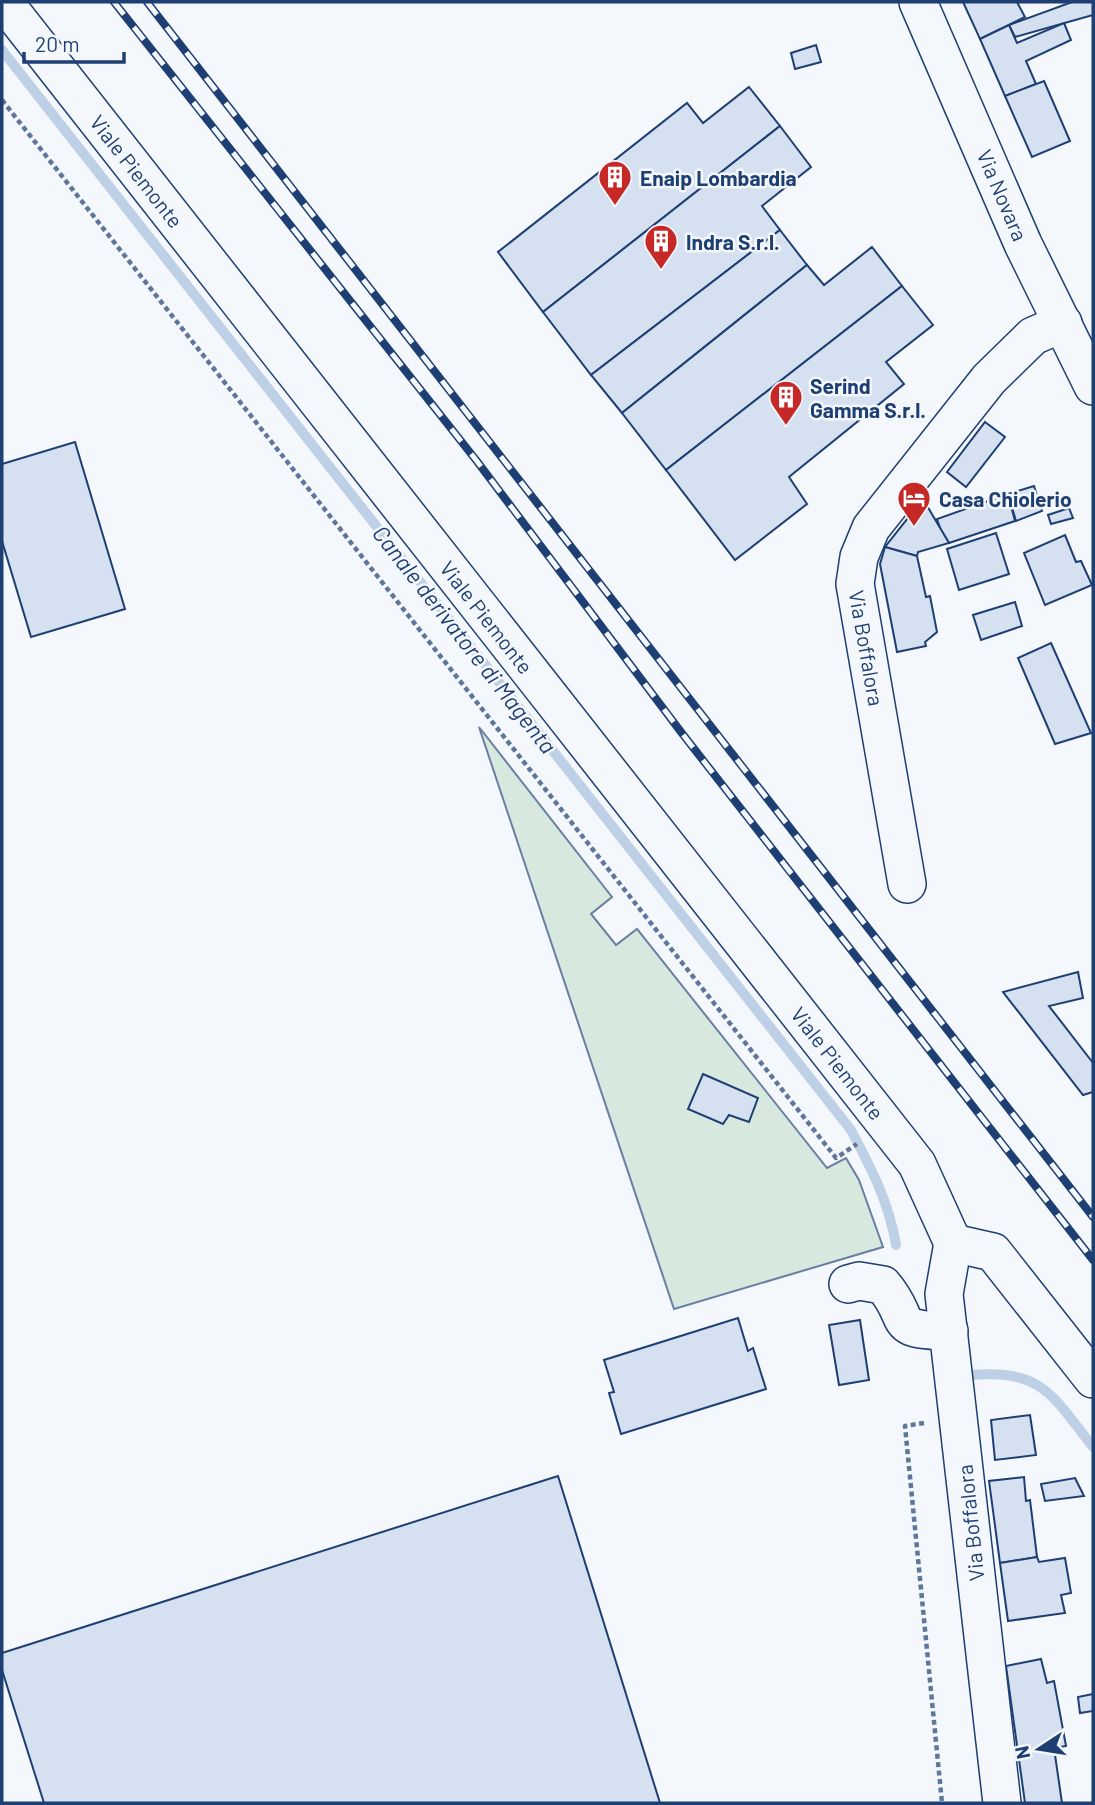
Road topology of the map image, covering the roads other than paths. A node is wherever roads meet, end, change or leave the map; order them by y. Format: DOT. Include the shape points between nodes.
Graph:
graph roads {
  1 [pos="4,2"];
  2 [pos="918,2"];
  3 [pos="1063,323"];
  4 [pos="1089,368"];
  5 [pos="907,884"];
  6 [pos="953,1243"];
  7 [pos="848,1284"];
  8 [pos="949,1331"];
  9 [pos="1093,1379"];
  10 [pos="1002,1803"];
  1 -- 6 [label="street, Viale Piemonte" via="917,1164"];
  2 -- 3 [label="street, Via Novara" via="1023,244"];
  3 -- 4 [label="street, Via Novara"];
  3 -- 5 [label="street, Via Boffalora" via="1033,336 989,379 871,528 859,557 855,584"];
  6 -- 8 [label="street, Via Boffalora" via="944,1294"];
  6 -- 9 [label="street" via="993,1252"];
  7 -- 8 [label="street" via="883,1285 901,1321 910,1328"];
  8 -- 10 [label="street, Via Boffalora"];
}
